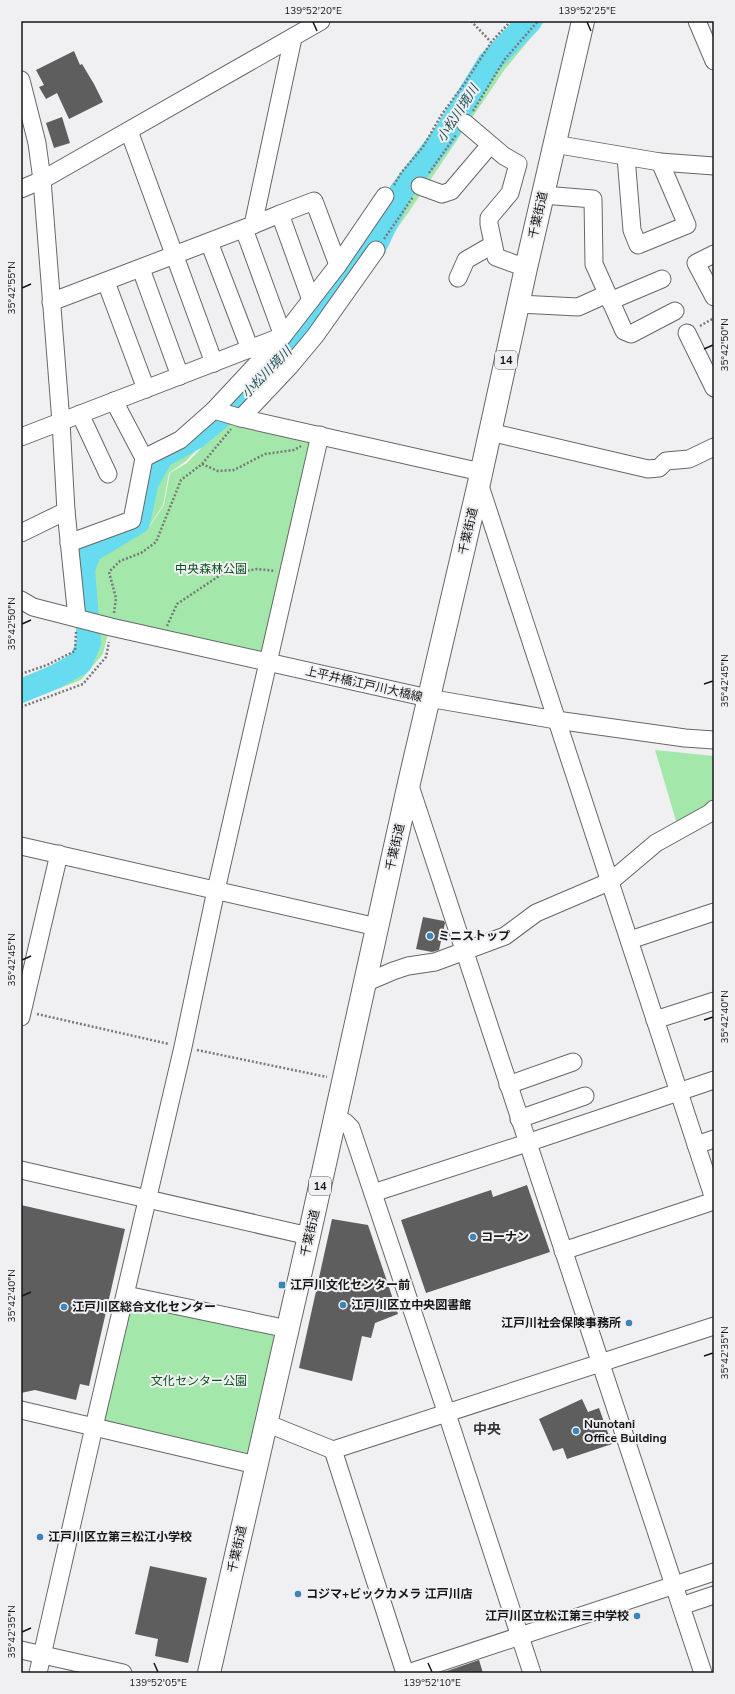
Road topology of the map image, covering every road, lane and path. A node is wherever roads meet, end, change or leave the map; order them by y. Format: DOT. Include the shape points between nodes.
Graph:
graph roads {
  1 [pos="321,21"];
  2 [pos="471,21"];
  3 [pos="511,21"];
  4 [pos="583,21"];
  5 [pos="697,21"];
  6 [pos="293,38"];
  7 [pos="491,42"];
  8 [pos="714,61"];
  9 [pos="21,80"];
  10 [pos="465,123"];
  11 [pos="128,131"];
  12 [pos="554,144"];
  13 [pos="490,145"];
  14 [pos="626,157"];
  15 [pos="660,162"];
  16 [pos="714,166"];
  17 [pos="42,180"];
  18 [pos="420,186"];
  19 [pos="21,189"];
  20 [pos="543,195"];
  21 [pos="385,196"];
  22 [pos="280,214"];
  23 [pos="248,227"];
  24 [pos="208,242"];
  25 [pos="492,245"];
  26 [pos="376,250"];
  27 [pos="714,254"];
  28 [pos="174,256"];
  29 [pos="338,265"];
  30 [pos="526,268"];
  31 [pos="141,269"];
  32 [pos="458,278"];
  33 [pos="662,279"];
  34 [pos="106,282"];
  35 [pos="609,297"];
  36 [pos="714,297"];
  37 [pos="311,300"];
  38 [pos="51,302"];
  39 [pos="519,304"];
  40 [pos="675,311"];
  41 [pos="688,333"];
  42 [pos="283,336"];
  43 [pos="250,349"];
  44 [pos="214,362"];
  45 [pos="180,376"];
  46 [pos="714,388"];
  47 [pos="146,389"];
  48 [pos="114,401"];
  49 [pos="80,414"];
  50 [pos="228,414"];
  51 [pos="61,422"];
  52 [pos="490,432"];
  53 [pos="320,435"];
  54 [pos="21,437"];
  55 [pos="714,447"];
  56 [pos="144,458"];
  57 [pos="202,464"];
  58 [pos="108,474"];
  59 [pos="480,478"];
  60 [pos="66,510"];
  61 [pos="21,533"];
  62 [pos="69,543"];
  63 [pos="289,573"];
  64 [pos="21,600"];
  65 [pos="84,620"];
  66 [pos="111,627"];
  67 [pos="162,639"];
  68 [pos="268,663"];
  69 [pos="21,674"];
  70 [pos="428,698"];
  71 [pos="21,707"];
  72 [pos="556,720"];
  73 [pos="714,740"];
  74 [pos="409,783"];
  75 [pos="714,809"];
  76 [pos="21,846"];
  77 [pos="59,854"];
  78 [pos="611,881"];
  79 [pos="216,890"];
  80 [pos="714,912"];
  81 [pos="377,927"];
  82 [pos="630,940"];
  83 [pos="465,952"];
  84 [pos="365,984"];
  85 [pos="714,1001"];
  86 [pos="21,1017"];
  87 [pos="655,1020"];
  88 [pos="573,1062"];
  89 [pos="714,1080"];
  90 [pos="508,1085"];
  91 [pos="678,1092"];
  92 [pos="585,1096"];
  93 [pos="519,1119"];
  94 [pos="335,1120"];
  95 [pos="714,1139"];
  96 [pos="527,1143"];
  97 [pos="696,1145"];
  98 [pos="21,1170"];
  99 [pos="373,1193"];
  100 [pos="147,1199"];
  101 [pos="714,1200"];
  102 [pos="309,1236"];
  103 [pos="563,1251"];
  104 [pos="126,1295"];
  105 [pos="714,1326"];
  106 [pos="288,1329"];
  107 [pos="601,1363"];
  108 [pos="21,1410"];
  109 [pos="447,1414"];
  110 [pos="266,1423"];
  111 [pos="94,1427"];
  112 [pos="334,1450"];
  113 [pos="256,1466"];
  114 [pos="714,1572"];
  115 [pos="674,1585"];
  116 [pos="714,1595"];
  117 [pos="681,1606"];
  118 [pos="519,1635"];
  119 [pos="21,1650"];
  120 [pos="42,1655"];
  121 [pos="38,1673"];
  122 [pos="123,1673"];
  123 [pos="209,1673"];
  124 [pos="406,1673"];
  125 [pos="532,1673"];
  126 [pos="703,1673"];
  1 -- 6 [label="street"];
  2 -- 7 [label="path"];
  3 -- 7 [label="path"];
  4 -- 12 [label="highway, 千葉街道 / 14"];
  5 -- 8 [label="street"];
  6 -- 11 [label="street"];
  6 -- 23 [label="street"];
  7 -- 21 [label="path" via="423,147 401,173 390,194"];
  9 -- 17 [label="street"];
  10 -- 13 [label="street"];
  11 -- 17 [label="street"];
  11 -- 28 [label="street"];
  12 -- 14 [label="street"];
  12 -- 20 [label="highway, 千葉街道 / 14"];
  13 -- 18 [label="street" via="450,191 442,194"];
  13 -- 25 [label="street" via="518,164 510,193 489,218"];
  14 -- 15 [label="street"];
  14 -- 15 [label="street" via="632,230 638,245 687,225"];
  15 -- 16 [label="street"];
  17 -- 19 [label="street"];
  17 -- 38 [label="street"];
  20 -- 30 [label="highway, 千葉街道 / 14"];
  20 -- 35 [label="street" via="593,199 594,264"];
  21 -- 29 [label="street"];
  22 -- 23 [label="street"];
  22 -- 29 [label="street" via="314,201"];
  22 -- 37 [label="street"];
  23 -- 24 [label="street"];
  23 -- 42 [label="street"];
  24 -- 28 [label="street"];
  24 -- 43 [label="street"];
  25 -- 30 [label="street" via="496,257"];
  25 -- 32 [label="street" via="466,260"];
  26 -- 50 [label="street" via="315,336 290,366"];
  27 -- 36 [label="street" via="696,263"];
  28 -- 31 [label="street"];
  28 -- 44 [label="street"];
  29 -- 37 [label="street"];
  30 -- 39 [label="highway, 千葉街道 / 14"];
  31 -- 34 [label="street"];
  31 -- 45 [label="street"];
  33 -- 35 [label="street"];
  34 -- 38 [label="street"];
  34 -- 47 [label="street"];
  35 -- 39 [label="street" via="578,307"];
  35 -- 40 [label="street" via="624,331 630,334"];
  37 -- 42 [label="street"];
  38 -- 51 [label="street"];
  39 -- 52 [label="highway, 千葉街道 / 14"];
  41 -- 46 [label="street"];
  42 -- 43 [label="street"];
  42 -- 50 [label="street"];
  43 -- 44 [label="street"];
  44 -- 45 [label="street"];
  45 -- 47 [label="street"];
  47 -- 48 [label="street"];
  48 -- 49 [label="street"];
  48 -- 56 [label="street"];
  49 -- 51 [label="street"];
  49 -- 58 [label="street"];
  50 -- 53 [label="street"];
  50 -- 56 [label="street"];
  50 -- 57 [label="path"];
  51 -- 54 [label="street"];
  51 -- 60 [label="street"];
  52 -- 55 [label="street" via="648,469 659,468 666,461 689,459"];
  52 -- 59 [label="highway, 千葉街道 / 14"];
  53 -- 57 [label="path" via="294,450 265,454 234,470 218,471"];
  53 -- 59 [label="street"];
  53 -- 63 [label="street"];
  56 -- 62 [label="street" via="132,520"];
  57 -- 66 [label="path" via="181,480 156,542 141,553 120,561 109,572 116,598"];
  59 -- 70 [label="highway, 千葉街道 / 14"];
  59 -- 72 [label="street"];
  60 -- 61 [label="street"];
  60 -- 62 [label="street"];
  62 -- 65 [label="street"];
  63 -- 67 [label="path" via="258,569 222,574 177,604"];
  63 -- 68 [label="street"];
  64 -- 65 [label="street, 上平井橋江戸川大橋線" via="33,606"];
  65 -- 66 [label="street, 上平井橋江戸川大橋線"];
  65 -- 69 [label="path" via="75,651"];
  66 -- 67 [label="street, 上平井橋江戸川大橋線"];
  66 -- 71 [label="path" via="106,657 84,684"];
  67 -- 68 [label="street, 上平井橋江戸川大橋線"];
  68 -- 70 [label="street, 上平井橋江戸川大橋線"];
  68 -- 79 [label="street"];
  70 -- 72 [label="street, 上平井橋江戸川大橋線"];
  70 -- 74 [label="highway, 千葉街道 / 14"];
  72 -- 73 [label="street, 上平井橋江戸川大橋線"];
  72 -- 78 [label="street"];
  74 -- 81 [label="highway, 千葉街道 / 14"];
  74 -- 83 [label="street"];
  75 -- 78 [label="street" via="656,843"];
  76 -- 77 [label="street"];
  77 -- 79 [label="street"];
  77 -- 86 [label="street"];
  78 -- 82 [label="street"];
  78 -- 83 [label="street" via="536,913 505,936"];
  79 -- 81 [label="street"];
  79 -- 100 [label="street" via="183,1047"];
  80 -- 82 [label="street"];
  81 -- 84 [label="highway, 千葉街道 / 14"];
  82 -- 87 [label="street"];
  83 -- 84 [label="street" via="435,962 408,966"];
  83 -- 90 [label="street"];
  84 -- 94 [label="highway, 千葉街道 / 14"];
  85 -- 87 [label="street"];
  87 -- 91 [label="street"];
  88 -- 90 [label="street"];
  89 -- 91 [label="street"];
  90 -- 93 [label="street"];
  91 -- 96 [label="street"];
  91 -- 97 [label="street"];
  92 -- 93 [label="street"];
  93 -- 96 [label="street"];
  94 -- 99 [label="street" via="345,1122 351,1128"];
  94 -- 102 [label="highway, 千葉街道 / 14"];
  95 -- 97 [label="street"];
  96 -- 99 [label="street"];
  96 -- 103 [label="street"];
  97 -- 101 [label="street"];
  98 -- 100 [label="street"];
  99 -- 109 [label="street"];
  100 -- 102 [label="street"];
  100 -- 104 [label="street"];
  101 -- 103 [label="street"];
  102 -- 106 [label="highway, 千葉街道 / 14"];
  103 -- 107 [label="street"];
  104 -- 106 [label="street"];
  104 -- 111 [label="street"];
  105 -- 107 [label="street"];
  106 -- 110 [label="highway, 千葉街道 / 14"];
  107 -- 109 [label="street"];
  107 -- 115 [label="street"];
  108 -- 111 [label="street"];
  109 -- 112 [label="street"];
  109 -- 118 [label="street"];
  110 -- 112 [label="street"];
  110 -- 113 [label="highway, 千葉街道 / 14"];
  111 -- 113 [label="street"];
  111 -- 120 [label="street"];
  112 -- 124 [label="street"];
  113 -- 123 [label="highway, 千葉街道 / 14"];
  114 -- 115 [label="street"];
  115 -- 117 [label="street"];
  115 -- 118 [label="street"];
  116 -- 117 [label="street"];
  117 -- 126 [label="street"];
  118 -- 124 [label="street"];
  118 -- 125 [label="street"];
  119 -- 120 [label="street"];
  120 -- 121 [label="street"];
  120 -- 122 [label="street"];
}
